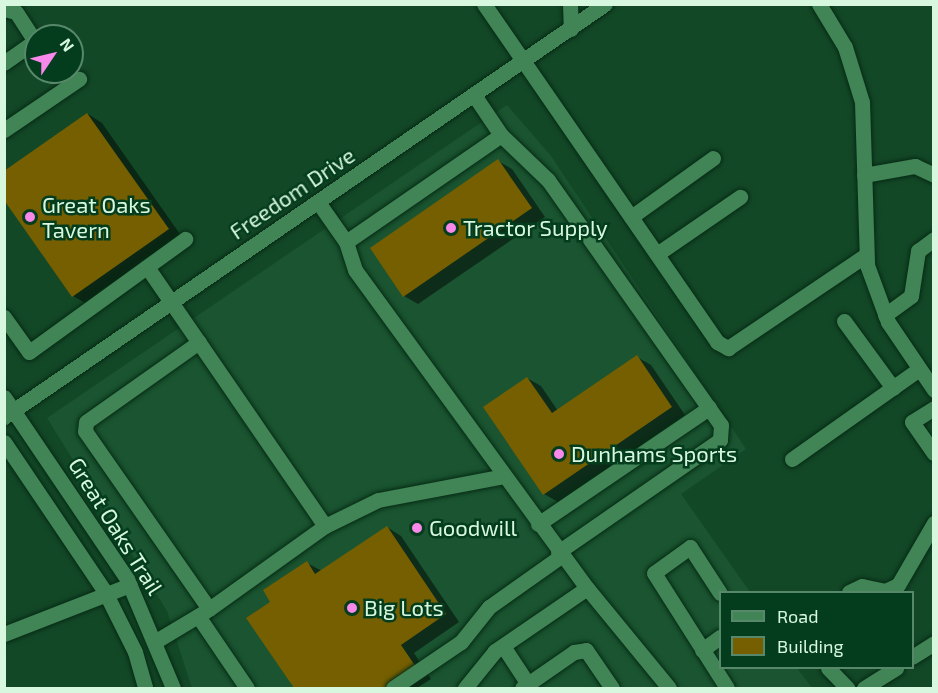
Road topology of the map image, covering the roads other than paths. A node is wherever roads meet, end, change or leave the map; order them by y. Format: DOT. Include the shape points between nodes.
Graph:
graph roads {
  1 [pos="484,4"];
  2 [pos="570,4"];
  3 [pos="605,4"];
  4 [pos="819,4"];
  5 [pos="4,9"];
  6 [pos="571,29"];
  7 [pos="524,60"];
  8 [pos="4,63"];
  9 [pos="72,84"];
  10 [pos="474,95"];
  11 [pos="4,130"];
  12 [pos="501,135"];
  13 [pos="713,158"];
  14 [pos="864,175"];
  15 [pos="933,175"];
  16 [pos="740,197"];
  17 [pos="318,202"];
  18 [pos="631,217"];
  19 [pos="185,239"];
  20 [pos="933,239"];
  21 [pos="346,242"];
  22 [pos="657,254"];
  23 [pos="866,255"];
  24 [pos="147,267"];
  25 [pos="172,302"];
  26 [pos="885,315"];
  27 [pos="4,317"];
  28 [pos="844,321"];
  29 [pos="199,342"];
  30 [pos="919,369"];
  31 [pos="893,388"];
  32 [pos="933,390"];
  33 [pos="4,397"];
  34 [pos="709,408"];
  35 [pos="933,408"];
  36 [pos="9,414"];
  37 [pos="4,442"];
  38 [pos="933,453"];
  39 [pos="792,459"];
  40 [pos="504,476"];
  41 [pos="933,523"];
  42 [pos="538,525"];
  43 [pos="325,526"];
  44 [pos="560,554"];
  45 [pos="130,585"];
  46 [pos="587,588"];
  47 [pos="719,591"];
  48 [pos="851,591"];
  49 [pos="885,591"];
  50 [pos="885,591"];
  51 [pos="108,596"];
  52 [pos="203,612"];
  53 [pos="4,634"];
  54 [pos="719,638"];
  55 [pos="156,641"];
  56 [pos="933,643"];
  57 [pos="503,646"];
  58 [pos="702,650"];
  59 [pos="914,656"];
  60 [pos="829,669"];
  61 [pos="894,669"];
  62 [pos="525,686"];
  63 [pos="145,688"];
  64 [pos="173,688"];
  65 [pos="247,688"];
  66 [pos="393,688"];
  67 [pos="465,688"];
  68 [pos="612,688"];
  69 [pos="669,688"];
  70 [pos="728,688"];
  71 [pos="847,688"];
  72 [pos="864,688"];
  1 -- 7 [label="street"];
  2 -- 6 [label="street"];
  3 -- 6 [label="street, Freedom Drive"];
  4 -- 14 [label="street" via="854,70 865,130"];
  5 -- 8 [label="street" via="16,12 35,41"];
  6 -- 7 [label="street, Freedom Drive"];
  7 -- 10 [label="street, Freedom Drive"];
  7 -- 18 [label="street"];
  9 -- 11 [label="street"];
  10 -- 12 [label="street"];
  10 -- 17 [label="street, Freedom Drive"];
  12 -- 21 [label="street"];
  12 -- 34 [label="street" via="548,180"];
  13 -- 18 [label="street"];
  14 -- 15 [label="street" via="915,166"];
  14 -- 23 [label="street"];
  16 -- 22 [label="street"];
  17 -- 21 [label="street"];
  17 -- 25 [label="street, Freedom Drive"];
  18 -- 22 [label="street"];
  19 -- 24 [label="street"];
  20 -- 26 [label="street" via="918,251 911,296"];
  21 -- 40 [label="street" via="354,270"];
  22 -- 23 [label="street" via="717,342 728,348"];
  23 -- 26 [label="street"];
  24 -- 25 [label="street"];
  24 -- 27 [label="street" via="28,352"];
  25 -- 29 [label="street"];
  25 -- 36 [label="street, Freedom Drive"];
  26 -- 30 [label="street"];
  28 -- 31 [label="street"];
  29 -- 43 [label="street"];
  29 -- 52 [label="street" via="86,422 85,431"];
  30 -- 31 [label="street"];
  30 -- 32 [label="street"];
  31 -- 39 [label="street"];
  33 -- 36 [label="street, Great Oaks Trail"];
  34 -- 42 [label="street"];
  34 -- 44 [label="street" via="721,425 720,440"];
  35 -- 38 [label="street" via="912,422"];
  36 -- 45 [label="street, Great Oaks Trail"];
  37 -- 51 [label="street, Great Oaks Trail"];
  40 -- 42 [label="street"];
  40 -- 43 [label="street" via="378,500"];
  41 -- 49 [label="street" via="898,585"];
  42 -- 44 [label="street"];
  43 -- 52 [label="street"];
  44 -- 46 [label="street"];
  44 -- 66 [label="street" via="489,607 461,642"];
  45 -- 51 [label="street"];
  45 -- 55 [label="street, Great Oaks Trail"];
  46 -- 57 [label="street"];
  46 -- 69 [label="street"];
  47 -- 58 [label="street" via="690,547 654,573"];
  48 -- 50 [label="street" via="862,586"];
  51 -- 53 [label="street"];
  51 -- 63 [label="street, Great Oaks Trail"];
  52 -- 55 [label="street"];
  52 -- 65 [label="street"];
  54 -- 58 [label="street"];
  55 -- 64 [label="street, Great Oaks Trail"];
  56 -- 59 [label="street"];
  57 -- 62 [label="street"];
  57 -- 67 [label="street"];
  58 -- 70 [label="street"];
  60 -- 71 [label="street"];
  61 -- 72 [label="street"];
  62 -- 68 [label="street" via="574,652 586,651"];
}
